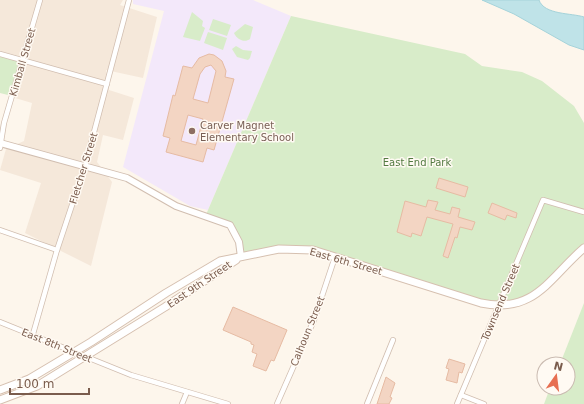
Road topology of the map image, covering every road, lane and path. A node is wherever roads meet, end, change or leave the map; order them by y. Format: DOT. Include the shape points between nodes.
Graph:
graph roads {
  1 [pos="40,0"];
  2 [pos="129,0"];
  3 [pos="0,54"];
  4 [pos="22,60"];
  5 [pos="107,84"];
  6 [pos="0,145"];
  7 [pos="85,166"];
  8 [pos="584,212"];
  9 [pos="0,230"];
  10 [pos="584,248"];
  11 [pos="57,250"];
  12 [pos="335,256"];
  13 [pos="241,257"];
  14 [pos="497,306"];
  15 [pos="0,322"];
  16 [pos="33,334"];
  17 [pos="393,340"];
  18 [pos="75,352"];
  19 [pos="85,356"];
  20 [pos="0,390"];
  21 [pos="187,392"];
  22 [pos="461,395"];
  23 [pos="0,400"];
  24 [pos="182,404"];
  25 [pos="228,404"];
  26 [pos="277,404"];
  27 [pos="367,404"];
  28 [pos="457,404"];
  29 [pos="484,404"];
  1 -- 4 [label="street, Kimball Street"];
  2 -- 5 [label="street, Fletcher Street"];
  3 -- 4 [label="street"];
  4 -- 5 [label="street"];
  4 -- 6 [label="street, Kimball Street"];
  5 -- 7 [label="street, Fletcher Street"];
  6 -- 7 [label="street"];
  7 -- 11 [label="street, Fletcher Street"];
  7 -- 13 [label="street" via="127,178 189,212 230,225 239,242"];
  8 -- 14 [label="street, Townsend Street" via="543,200"];
  9 -- 11 [label="street"];
  10 -- 14 [label="main road, East 6th Street" via="535,295 513,304"];
  11 -- 16 [label="street, Fletcher Street"];
  12 -- 13 [label="main road, East 6th Street" via="313,250 278,249"];
  12 -- 14 [label="main road, East 6th Street"];
  12 -- 26 [label="street, Calhoun Street" via="314,320"];
  13 -- 18 [label="main road, East 9th Street" via="220,261"];
  13 -- 19 [label="main road, East 9th Street" via="166,307"];
  14 -- 22 [label="street, Townsend Street"];
  15 -- 16 [label="street, East 8th Street"];
  16 -- 18 [label="street, East 8th Street"];
  17 -- 27 [label="street"];
  18 -- 19 [label="street, East 8th Street"];
  18 -- 20 [label="main road, East 9th Street" via="29,378"];
  19 -- 21 [label="street, East 8th Street" via="131,375"];
  19 -- 23 [label="main road, East 9th Street" via="38,386"];
  21 -- 24 [label="street"];
  21 -- 25 [label="street, East 8th Street"];
  22 -- 28 [label="street, Townsend Street"];
  22 -- 29 [label="street"];
}
